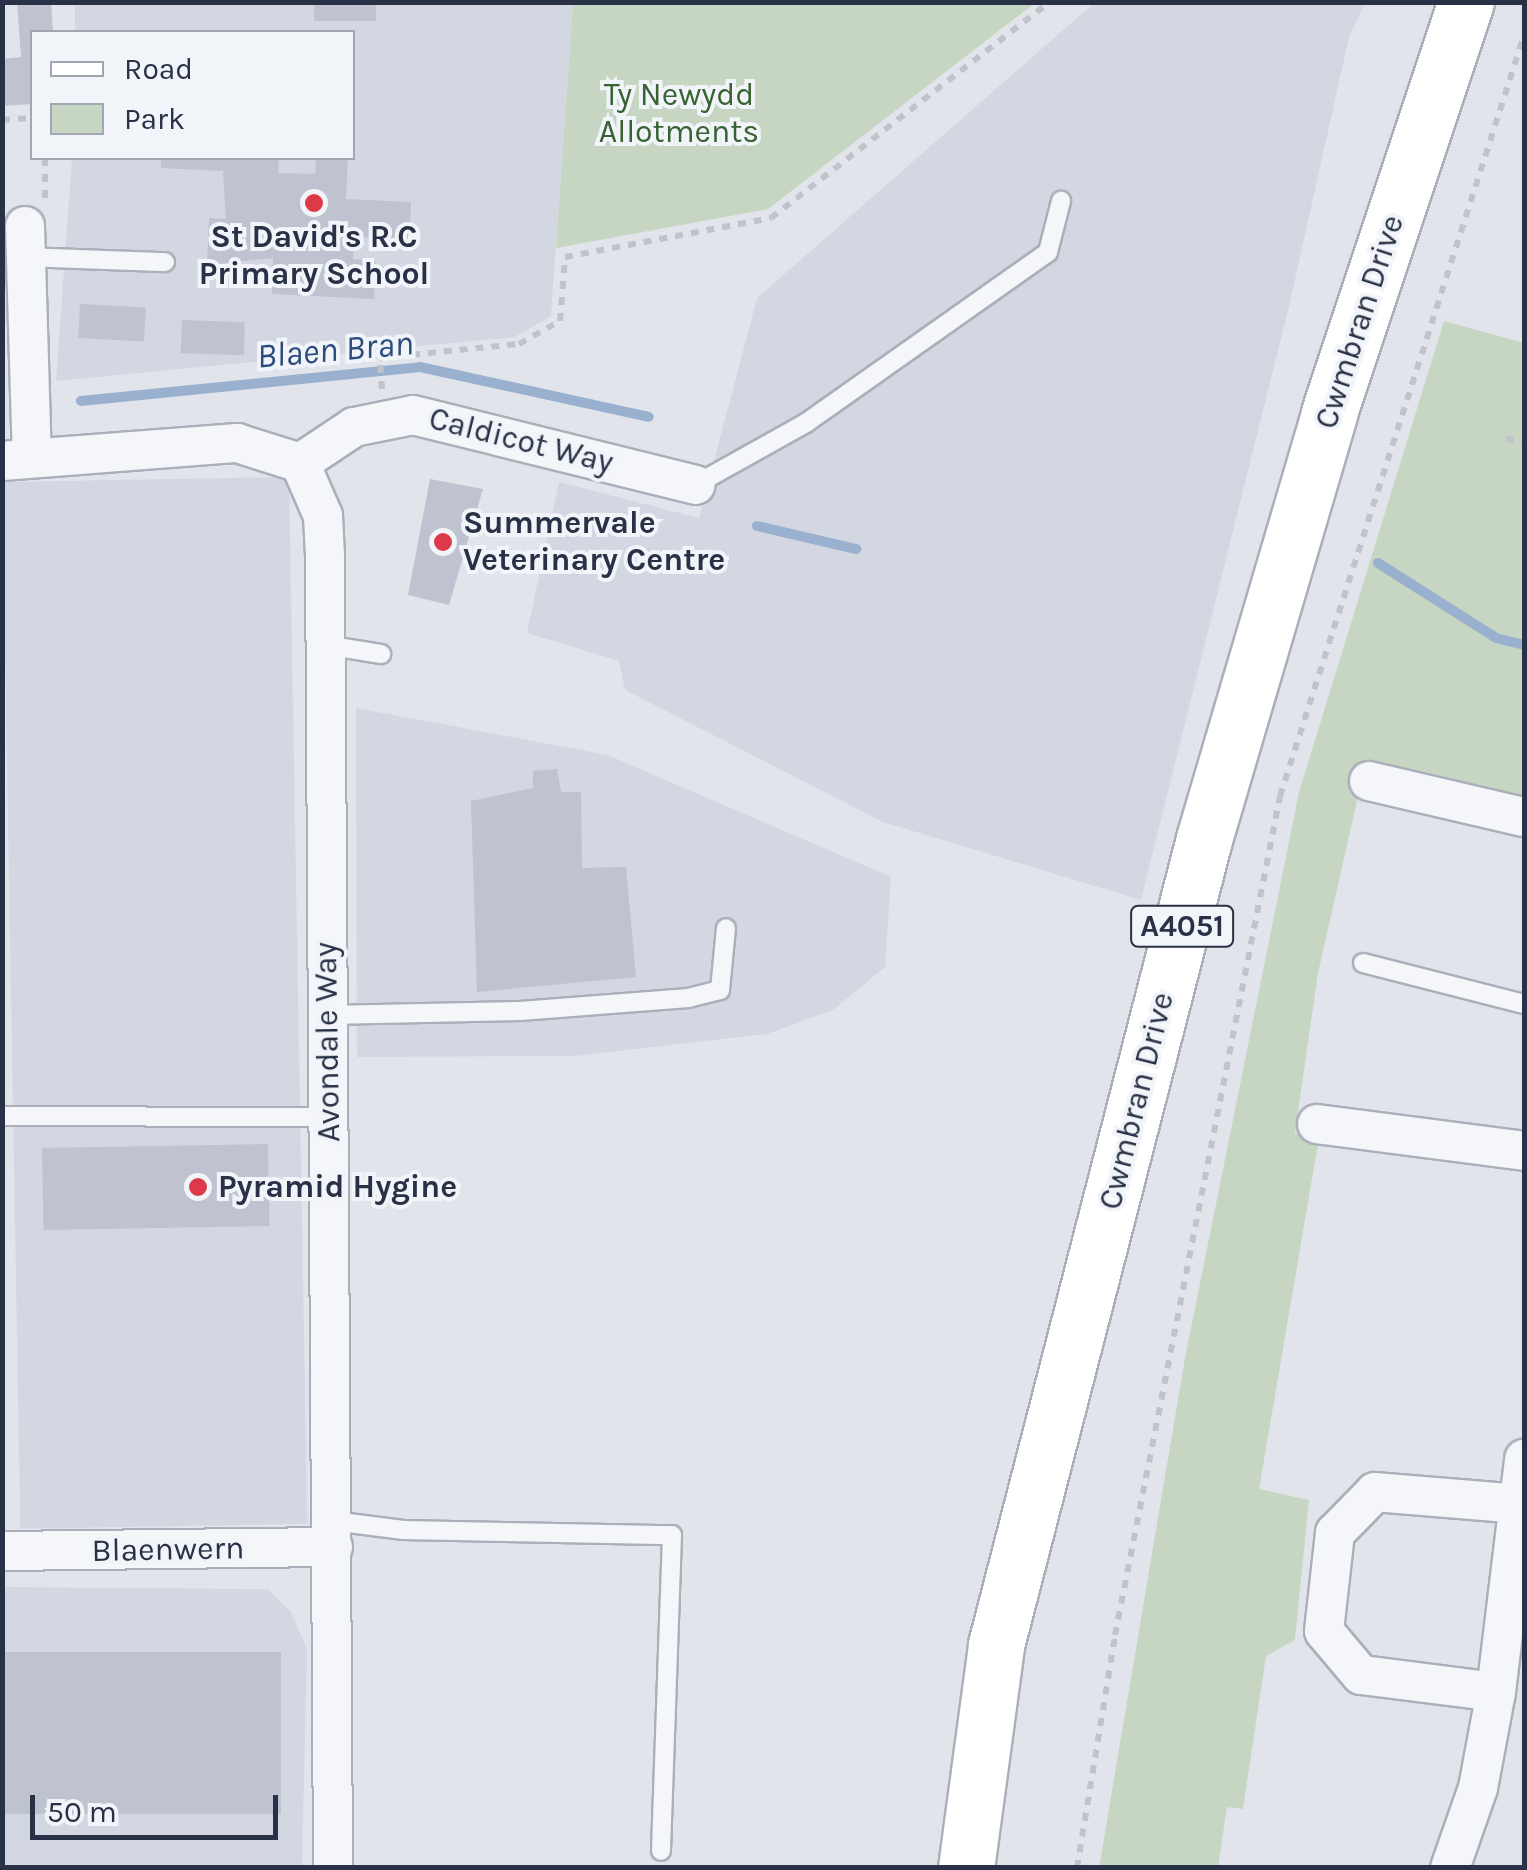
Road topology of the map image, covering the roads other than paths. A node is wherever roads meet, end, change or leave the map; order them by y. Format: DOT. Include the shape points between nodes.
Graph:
graph roads {
  1 [pos="1466,2"];
  2 [pos="1062,201"];
  3 [pos="26,242"];
  4 [pos="165,262"];
  5 [pos="16,352"];
  6 [pos="17,460"];
  7 [pos="300,463"];
  8 [pos="694,485"];
  9 [pos="326,645"];
  10 [pos="381,654"];
  11 [pos="1368,781"];
  12 [pos="1524,817"];
  13 [pos="726,928"];
  14 [pos="1364,963"];
  15 [pos="1524,1004"];
  16 [pos="328,1015"];
  17 [pos="2,1116"];
  18 [pos="330,1117"];
  19 [pos="1317,1124"];
  20 [pos="1524,1151"];
  21 [pos="1524,1459"];
  22 [pos="1520,1504"];
  23 [pos="333,1534"];
  24 [pos="2,1551"];
  25 [pos="1496,1692"];
  26 [pos="661,1851"];
  27 [pos="333,1868"];
  28 [pos="966,1868"];
  29 [pos="1450,1868"];
  1 -- 28 [label="main road, Cwmbran Drive / A4051" via="1329,413 1204,839 996,1645"];
  2 -- 8 [label="lane" via="1048,252 806,423"];
  3 -- 4 [label="lane"];
  3 -- 5 [label="street"];
  5 -- 6 [label="street"];
  6 -- 7 [label="street" via="237,443"];
  7 -- 8 [label="street, Caldicot Way" via="354,427 413,415"];
  7 -- 9 [label="street, Avondale Way" via="323,516"];
  9 -- 10 [label="lane"];
  9 -- 16 [label="street, Avondale Way"];
  11 -- 12 [label="street"];
  13 -- 16 [label="lane" via="720,990 688,998 520,1012"];
  14 -- 15 [label="lane"];
  16 -- 18 [label="street, Avondale Way"];
  17 -- 18 [label="lane"];
  18 -- 23 [label="street, Avondale Way"];
  19 -- 20 [label="street"];
  21 -- 22 [label="street"];
  22 -- 25 [label="street"];
  22 -- 25 [label="street" via="1376,1492 1335,1533 1324,1631 1361,1675"];
  23 -- 24 [label="street, Blaenwern"];
  23 -- 26 [label="lane" via="672,1535"];
  23 -- 27 [label="street, Avondale Way"];
  25 -- 29 [label="street" via="1478,1788"];
}
